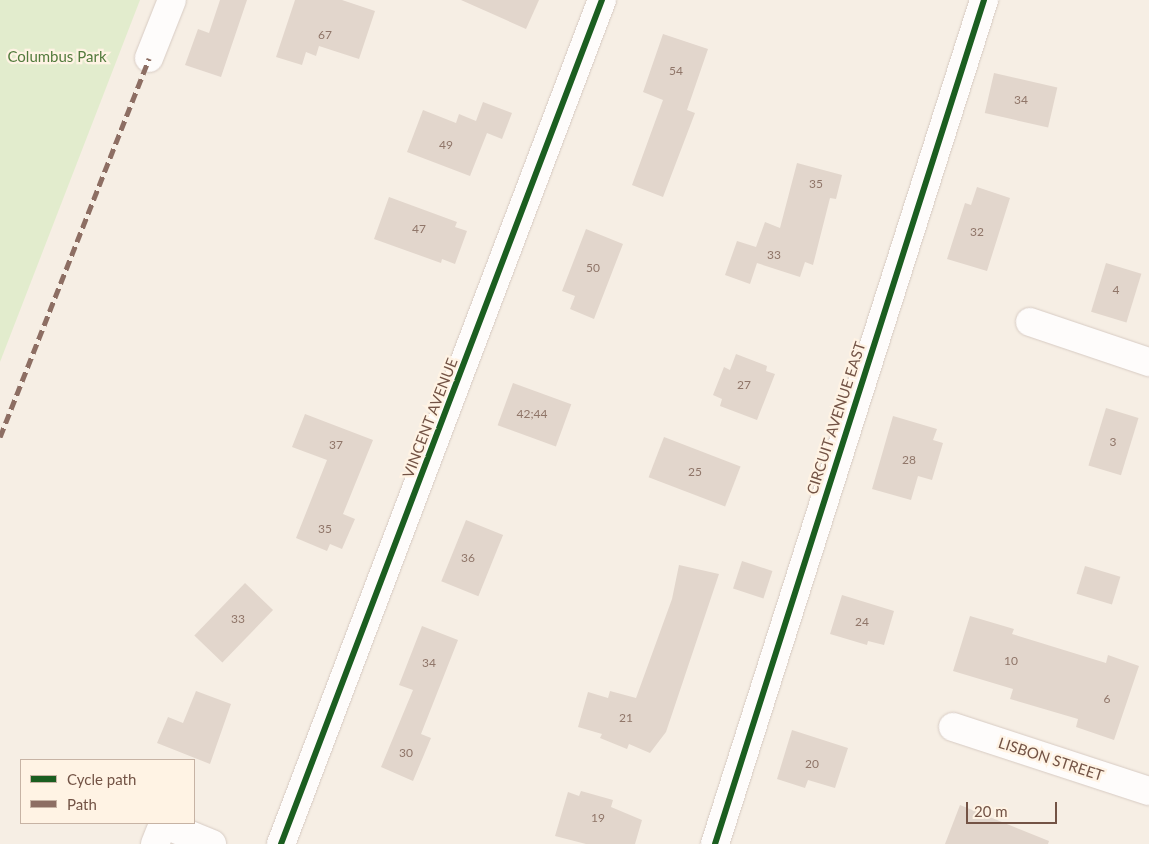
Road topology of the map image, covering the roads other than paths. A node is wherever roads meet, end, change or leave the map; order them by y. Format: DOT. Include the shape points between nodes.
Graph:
graph roads {
  1 [pos="172,0"];
  2 [pos="602,0"];
  3 [pos="984,0"];
  4 [pos="149,58"];
  5 [pos="1030,322"];
  6 [pos="1149,362"];
  7 [pos="953,726"];
  8 [pos="1149,791"];
  9 [pos="155,844"];
  10 [pos="212,844"];
  11 [pos="281,844"];
  12 [pos="715,844"];
  1 -- 4 [label="street"];
  2 -- 11 [label="street, VINCENT AVENUE"];
  3 -- 12 [label="street, CIRCUIT AVENUE EAST"];
  5 -- 6 [label="street"];
  7 -- 8 [label="street, LISBON STREET"];
  9 -- 10 [label="street" via="163,824"];
}
